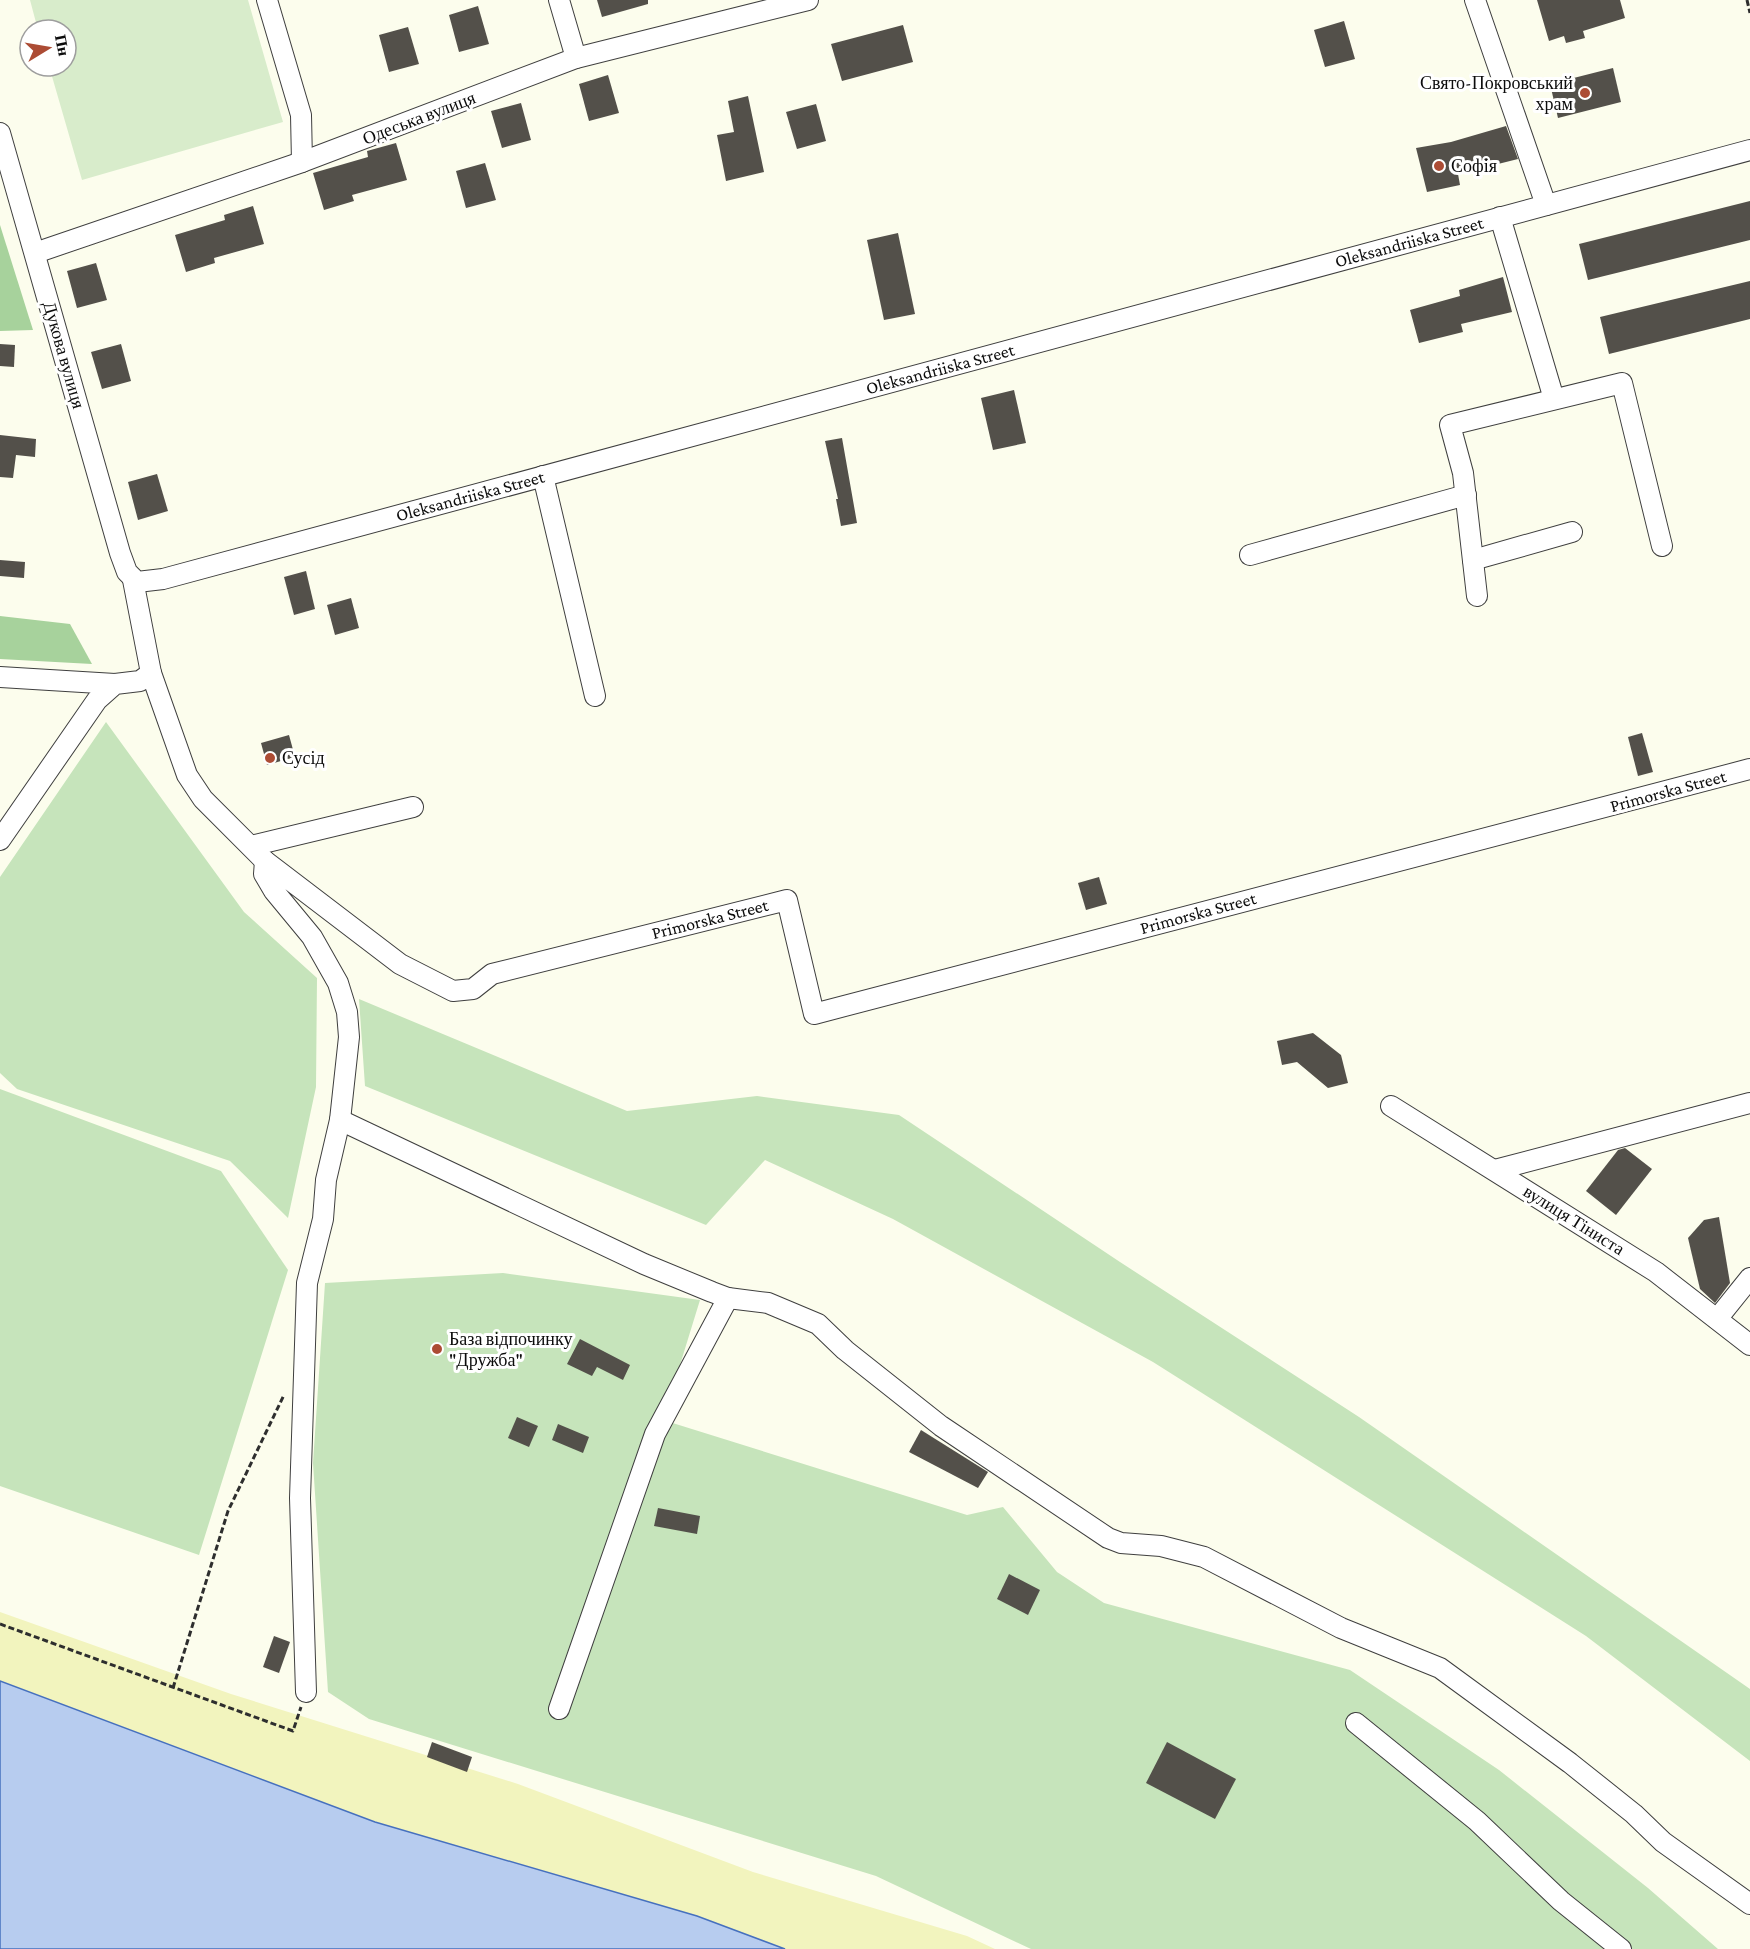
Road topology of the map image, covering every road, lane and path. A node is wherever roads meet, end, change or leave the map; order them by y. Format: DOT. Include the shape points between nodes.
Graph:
graph roads {
  1 [pos="267,0"];
  2 [pos="559,0"];
  3 [pos="808,0"];
  4 [pos="1475,0"];
  5 [pos="1747,0"];
  6 [pos="1750,13"];
  7 [pos="576,58"];
  8 [pos="0,133"];
  9 [pos="1750,150"];
  10 [pos="302,162"];
  11 [pos="1546,205"];
  12 [pos="1500,217"];
  13 [pos="35,253"];
  14 [pos="1554,399"];
  15 [pos="543,476"];
  16 [pos="1466,495"];
  17 [pos="1572,532"];
  18 [pos="1662,546"];
  19 [pos="1250,555"];
  20 [pos="1473,560"];
  21 [pos="132,579"];
  22 [pos="1477,596"];
  23 [pos="151,673"];
  24 [pos="0,677"];
  25 [pos="116,684"];
  26 [pos="595,696"];
  27 [pos="1750,769"];
  28 [pos="413,807"];
  29 [pos="8,814"];
  30 [pos="0,840"];
  31 [pos="251,846"];
  32 [pos="265,861"];
  33 [pos="1750,1103"];
  34 [pos="1391,1106"];
  35 [pos="340,1120"];
  36 [pos="1495,1170"];
  37 [pos="1750,1278"];
  38 [pos="728,1298"];
  39 [pos="1717,1319"];
  40 [pos="1750,1345"];
  41 [pos="304,1367"];
  42 [pos="0,1624"];
  43 [pos="172,1688"];
  44 [pos="306,1692"];
  45 [pos="559,1709"];
  46 [pos="1356,1723"];
  47 [pos="1750,1904"];
  48 [pos="1621,1949"];
  1 -- 10 [label="street" via="301,115"];
  2 -- 7 [label="street"];
  3 -- 7 [label="street, Одеська вулиця"];
  4 -- 11 [label="street"];
  5 -- 6 [label="path"];
  7 -- 10 [label="street, Одеська вулиця"];
  8 -- 13 [label="street, Дукова вулиця"];
  9 -- 11 [label="street, Oleksandriiska Street"];
  10 -- 13 [label="street, Одеська вулиця"];
  11 -- 12 [label="street, Oleksandriiska Street"];
  12 -- 14 [label="street"];
  12 -- 15 [label="street, Oleksandriiska Street"];
  13 -- 21 [label="street, Дукова вулиця" via="120,553"];
  14 -- 16 [label="street" via="1450,425"];
  14 -- 18 [label="street" via="1622,383"];
  15 -- 21 [label="street, Oleksandriiska Street" via="163,579"];
  15 -- 26 [label="street"];
  16 -- 19 [label="street"];
  16 -- 20 [label="street"];
  17 -- 20 [label="street"];
  20 -- 22 [label="street"];
  21 -- 23 [label="street, Дукова вулиця"];
  23 -- 25 [label="street" via="140,681"];
  23 -- 31 [label="street, Дукова вулиця" via="187,775 203,799"];
  24 -- 25 [label="street"];
  25 -- 29 [label="street" via="97,700"];
  27 -- 32 [label="street, Primorska Street" via="814,1014 787,900 492,974 473,988 453,991 400,964"];
  28 -- 31 [label="street"];
  29 -- 30 [label="street"];
  31 -- 32 [label="street, Дукова вулиця"];
  32 -- 35 [label="street" via="264,874 326,959 344,1003 349,1037"];
  33 -- 36 [label="street"];
  34 -- 36 [label="street, вулиця Тіниста"];
  35 -- 38 [label="street" via="644,1264"];
  35 -- 41 [label="street" via="326,1180 323,1219 307,1282"];
  36 -- 39 [label="street, вулиця Тіниста" via="1656,1272"];
  37 -- 39 [label="street"];
  38 -- 45 [label="street" via="655,1434"];
  38 -- 47 [label="street" via="768,1303 818,1324 940,1426 1108,1538 1204,1557 1341,1628 1440,1668 1570,1763 1663,1842"];
  39 -- 40 [label="street, вулиця Тіниста"];
  41 -- 43 [label="path" via="277,1406 228,1511"];
  41 -- 44 [label="street" via="300,1498"];
  42 -- 43 [label="path"];
  43 -- 44 [label="path" via="293,1731"];
  46 -- 48 [label="street" via="1477,1821 1561,1901"];
}
